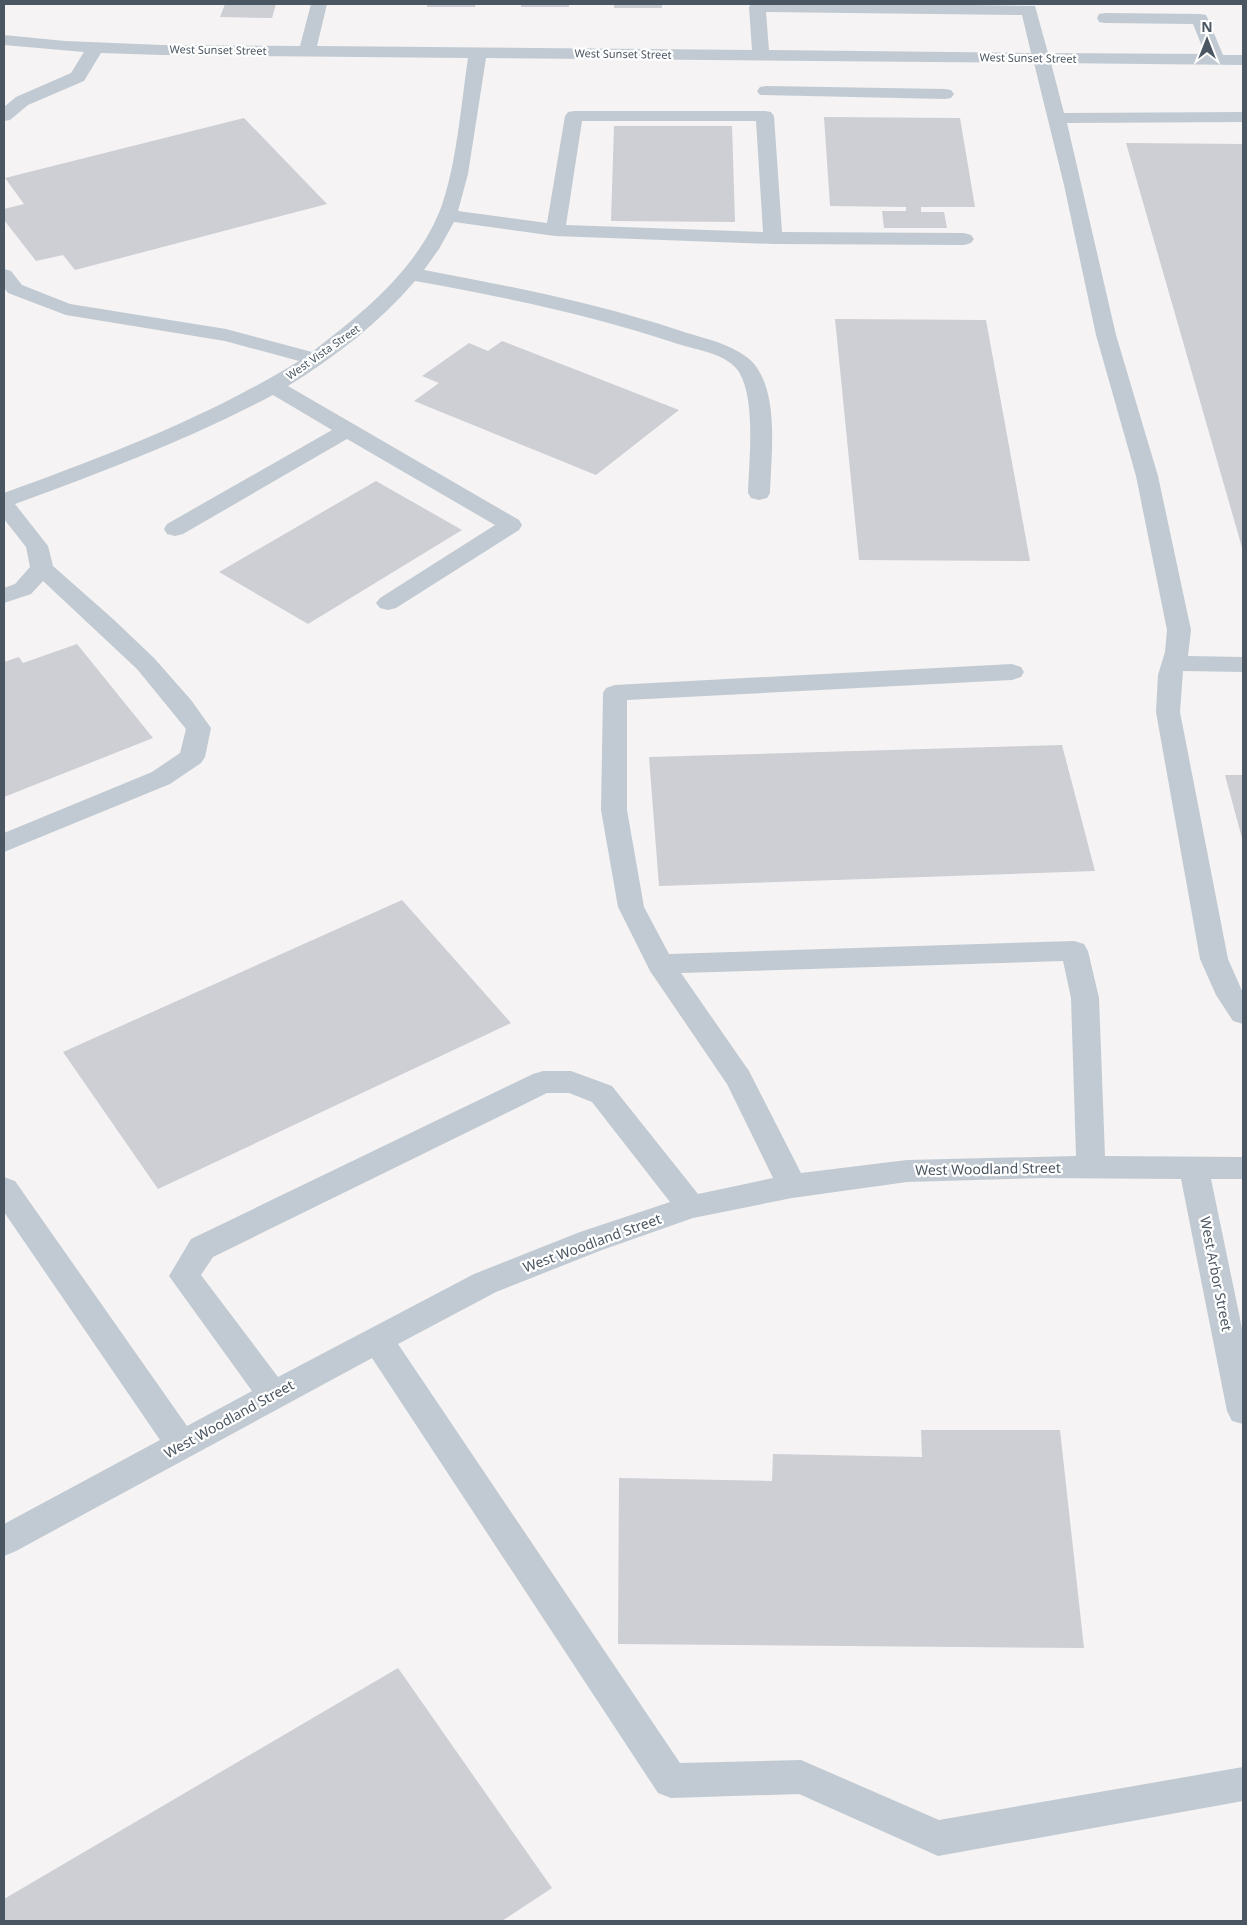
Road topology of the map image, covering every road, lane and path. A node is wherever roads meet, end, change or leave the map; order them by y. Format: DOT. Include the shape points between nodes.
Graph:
graph roads {
  1 [pos="319,4"];
  2 [pos="1032,7"];
  3 [pos="1105,18"];
  4 [pos="4,40"];
  5 [pos="96,47"];
  6 [pos="306,51"];
  7 [pos="478,53"];
  8 [pos="1042,58"];
  9 [pos="1216,60"];
  10 [pos="1243,60"];
  11 [pos="766,70"];
  12 [pos="945,94"];
  13 [pos="4,116"];
  14 [pos="765,116"];
  15 [pos="1243,117"];
  16 [pos="1056,118"];
  17 [pos="447,215"];
  18 [pos="555,230"];
  19 [pos="774,238"];
  20 [pos="964,239"];
  21 [pos="411,274"];
  22 [pos="4,276"];
  23 [pos="315,359"];
  24 [pos="272,386"];
  25 [pos="347,430"];
  26 [pos="759,492"];
  27 [pos="7,495"];
  28 [pos="175,529"];
  29 [pos="42,568"];
  30 [pos="4,596"];
  31 [pos="388,603"];
  32 [pos="1174,663"];
  33 [pos="1243,664"];
  34 [pos="1012,672"];
  35 [pos="4,842"];
  36 [pos="660,964"];
  37 [pos="1243,1014"];
  38 [pos="1091,1167"];
  39 [pos="1194,1167"];
  40 [pos="1243,1168"];
  41 [pos="792,1186"];
  42 [pos="4,1190"];
  43 [pos="691,1207"];
  44 [pos="377,1339"];
  45 [pos="273,1395"];
  46 [pos="1243,1410"];
  47 [pos="182,1445"];
  48 [pos="4,1541"];
  49 [pos="1243,1784"];
  1 -- 6 [label="street"];
  2 -- 8 [label="street"];
  2 -- 11 [label="street" via="757,7"];
  3 -- 9 [label="street" via="1200,19"];
  4 -- 5 [label="street, West Sunset Street"];
  5 -- 6 [label="street, West Sunset Street"];
  5 -- 13 [label="street" via="78,77 22,100"];
  6 -- 7 [label="street, West Sunset Street"];
  7 -- 11 [label="street, West Sunset Street"];
  7 -- 17 [label="street, West Vista Street" via="458,179"];
  8 -- 9 [label="street, West Sunset Street"];
  8 -- 11 [label="street, West Sunset Street"];
  8 -- 16 [label="street"];
  9 -- 10 [label="street, West Sunset Street"];
  11 -- 12 [label="street"];
  11 -- 14 [label="street"];
  14 -- 18 [label="street" via="574,116"];
  14 -- 19 [label="street"];
  15 -- 16 [label="street"];
  16 -- 32 [label="street" via="1106,335 1147,476 1179,630"];
  17 -- 18 [label="street"];
  17 -- 21 [label="street, West Vista Street"];
  18 -- 19 [label="street"];
  19 -- 20 [label="street"];
  21 -- 23 [label="street, West Vista Street" via="364,323"];
  21 -- 26 [label="street" via="525,294 638,323 732,356 749,371 758,396"];
  22 -- 23 [label="street" via="15,289 66,309 226,335"];
  23 -- 24 [label="street, West Vista Street"];
  24 -- 25 [label="street"];
  24 -- 27 [label="street, West Vista Street" via="235,408 181,433"];
  25 -- 28 [label="street"];
  25 -- 31 [label="street" via="511,525"];
  27 -- 29 [label="street" via="37,546"];
  29 -- 30 [label="street" via="23,589"];
  29 -- 35 [label="street" via="95,614 180,700 198,728 192,757 161,778"];
  32 -- 33 [label="street"];
  32 -- 37 [label="street" via="1170,674 1168,712 1214,959 1230,995"];
  34 -- 36 [label="street" via="615,693 614,810 631,907"];
  36 -- 38 [label="street" via="1074,951 1085,998"];
  36 -- 41 [label="street" via="739,1079"];
  38 -- 39 [label="street, West Woodland Street"];
  38 -- 41 [label="street, West Woodland Street" via="907,1171"];
  39 -- 40 [label="street, West Woodland Street"];
  39 -- 46 [label="street, West Arbor Street"];
  41 -- 43 [label="street, West Woodland Street"];
  42 -- 47 [label="street"];
  43 -- 44 [label="street, West Woodland Street" via="591,1241 485,1283"];
  43 -- 45 [label="street" via="602,1094 571,1082 543,1082 202,1248 184,1276"];
  44 -- 45 [label="street, West Woodland Street"];
  44 -- 49 [label="street" via="671,1781 801,1777 938,1838"];
  45 -- 47 [label="street, West Woodland Street"];
  47 -- 48 [label="street, West Woodland Street"];
}
